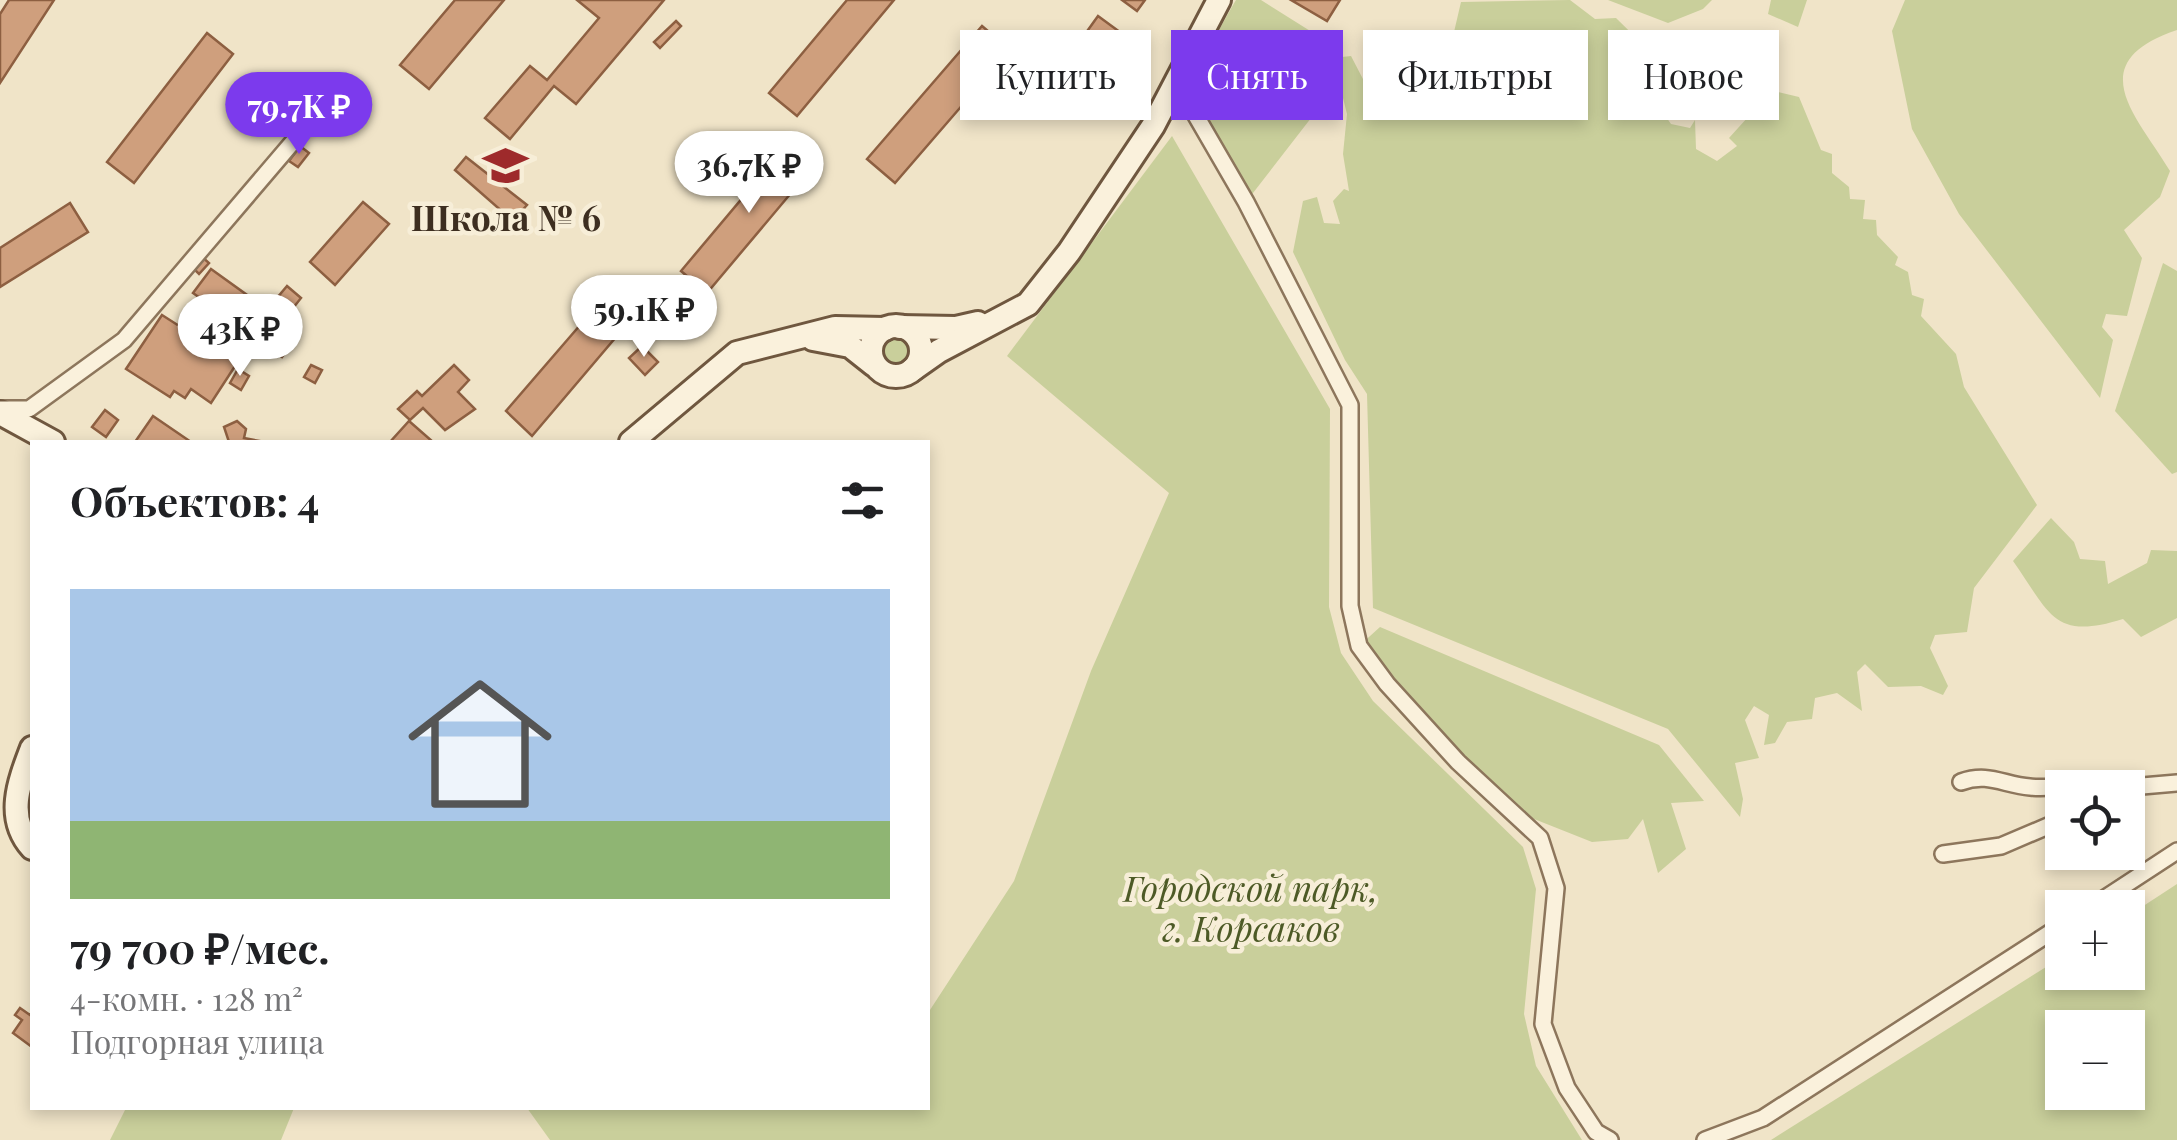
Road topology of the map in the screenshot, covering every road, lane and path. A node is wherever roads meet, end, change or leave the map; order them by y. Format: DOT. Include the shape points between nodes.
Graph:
graph roads {
  1 [pos="1219,0"];
  2 [pos="1204,30"];
  3 [pos="1171,96"];
  4 [pos="322,110"];
  5 [pos="1198,120"];
  6 [pos="1028,304"];
  7 [pos="892,328"];
  8 [pos="775,342"];
  9 [pos="874,365"];
  10 [pos="912,370"];
  11 [pos="0,411"];
  12 [pos="50,440"];
  13 [pos="633,440"];
  14 [pos="30,753"];
  15 [pos="1961,782"];
  16 [pos="2177,783"];
  17 [pos="2145,785"];
  18 [pos="2045,786"];
  19 [pos="2045,827"];
  20 [pos="30,846"];
  21 [pos="2177,851"];
  22 [pos="1943,854"];
  23 [pos="2117,890"];
  24 [pos="2045,936"];
  25 [pos="1610,1140"];
  26 [pos="1705,1140"];
  1 -- 2 [label="street"];
  3 -- 6 [label="street"];
  4 -- 11 [label="street" via="124,340 29,409"];
  5 -- 25 [label="street" via="1350,404 1350,606 1359,646 1446,749 1540,838 1556,888 1543,1024 1568,1088 1596,1132"];
  6 -- 7 [label="street" via="956,328"];
  6 -- 10 [label="street"];
  7 -- 8 [label="street" via="835,328"];
  7 -- 9 [label="street" via="874,339"];
  7 -- 10 [label="street" via="910,330 921,350"];
  8 -- 9 [label="street" via="828,340 850,346"];
  8 -- 13 [label="street" via="737,353"];
  9 -- 10 [label="street" via="890,376"];
  11 -- 12 [label="street"];
  14 -- 20 [label="street" via="16,791 20,834"];
  15 -- 18 [label="street" via="1976,776"];
  16 -- 17 [label="street"];
  19 -- 22 [label="street" via="2001,846"];
  21 -- 23 [label="street"];
  24 -- 26 [label="street" via="1763,1118"];
}
